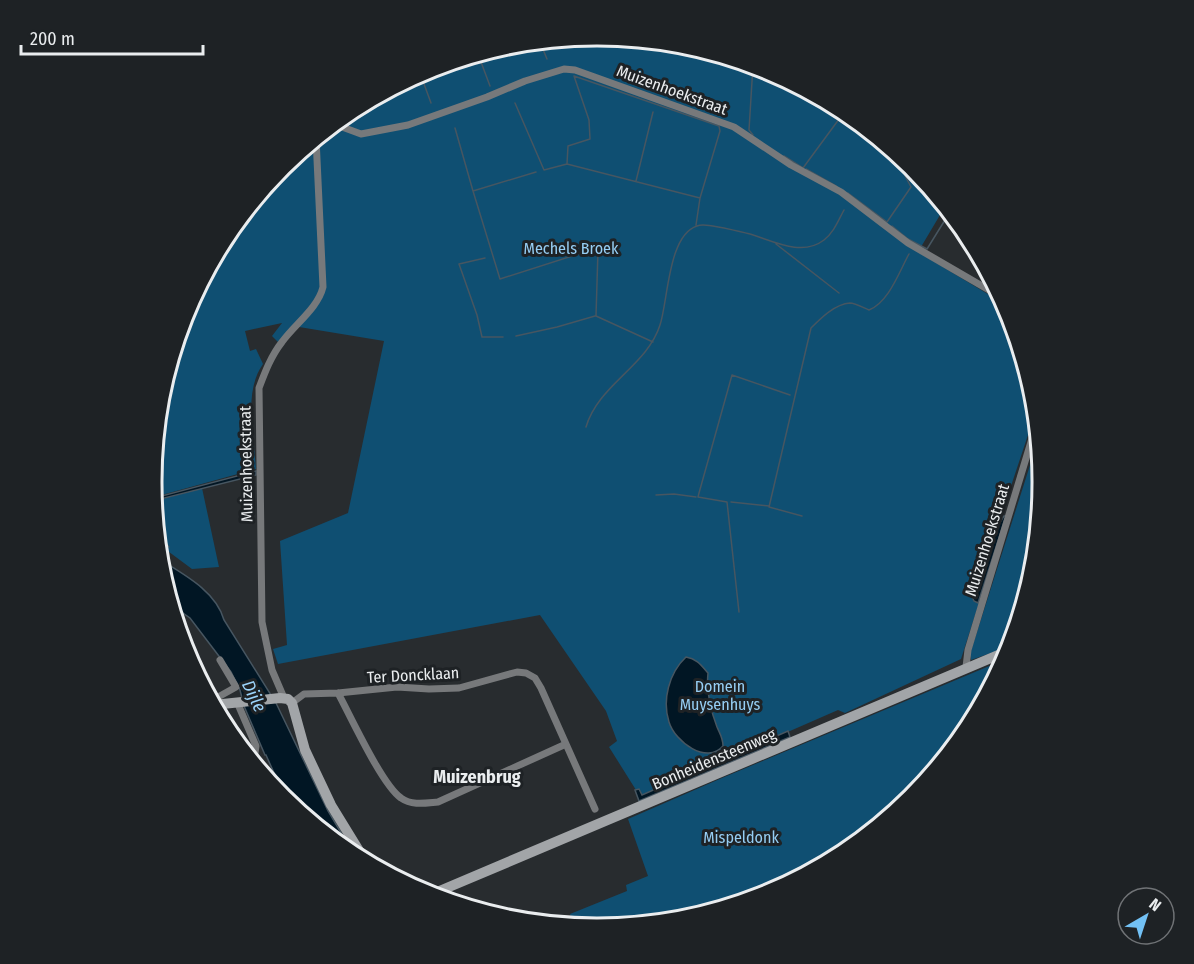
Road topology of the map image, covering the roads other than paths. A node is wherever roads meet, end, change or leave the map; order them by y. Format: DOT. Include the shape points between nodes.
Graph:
graph roads {
  1 [pos="344,128"];
  2 [pos="317,149"];
  3 [pos="988,290"];
  4 [pos="1031,442"];
  5 [pos="996,655"];
  6 [pos="220,660"];
  7 [pos="966,667"];
  8 [pos="338,693"];
  9 [pos="218,697"];
  10 [pos="284,700"];
  11 [pos="238,702"];
  12 [pos="222,704"];
  13 [pos="566,744"];
  14 [pos="255,752"];
  15 [pos="595,809"];
  16 [pos="355,844"];
  17 [pos="444,889"];
  1 -- 3 [label="street, Muizenhoekstraat" via="361,134 408,125 525,81 564,69 575,70 734,127 841,192 908,243"];
  2 -- 10 [label="street, Muizenhoekstraat" via="321,297 281,343 259,388 262,622 272,670"];
  4 -- 7 [label="street, Muizenhoekstraat"];
  5 -- 7 [label="street, Bonheidensteenweg"];
  6 -- 9 [label="street" via="236,687"];
  7 -- 17 [label="street, Bonheidensteenweg"];
  8 -- 10 [label="street, Ter Doncklaan" via="304,694"];
  8 -- 13 [label="street, Ter Doncklaan" via="397,687 459,688 505,674 526,673 542,688"];
  8 -- 13 [label="street" via="393,791 403,800 418,804 438,802"];
  10 -- 11 [label="street"];
  10 -- 16 [label="street" via="332,806"];
  11 -- 12 [label="street"];
  11 -- 14 [label="street"];
  13 -- 15 [label="street, Ter Doncklaan"];
}
